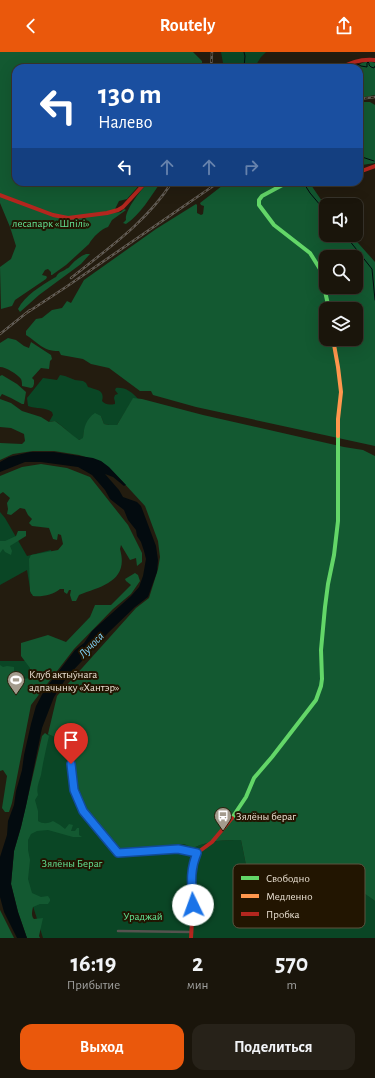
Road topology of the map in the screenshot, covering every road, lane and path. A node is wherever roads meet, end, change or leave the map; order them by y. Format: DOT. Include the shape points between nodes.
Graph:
graph roads {
  1 [pos="375,60"];
  2 [pos="350,64"];
  3 [pos="375,166"];
  4 [pos="363,170"];
  5 [pos="142,186"];
  6 [pos="281,186"];
  7 [pos="0,195"];
  8 [pos="328,302"];
  9 [pos="334,346"];
  10 [pos="71,764"];
  11 [pos="197,853"];
  12 [pos="118,931"];
  13 [pos="192,932"];
  14 [pos="191,938"];
  1 -- 2 [label="street" via="356,61"];
  3 -- 4 [label="street"];
  5 -- 7 [label="street" via="118,210 68,218"];
  6 -- 8 [label="street" via="262,196 259,205 274,225 310,253 320,270"];
  9 -- 11 [label="street" via="341,392 338,419 338,521 325,608 321,650 322,679 319,692 316,700 254,778 246,797 231,819 212,842"];
  10 -- 11 [label="street" via="74,790 83,811 118,853 178,849"];
  11 -- 13 [label="street" via="191,872"];
  12 -- 13 [label="street"];
  13 -- 14 [label="street"];
}
